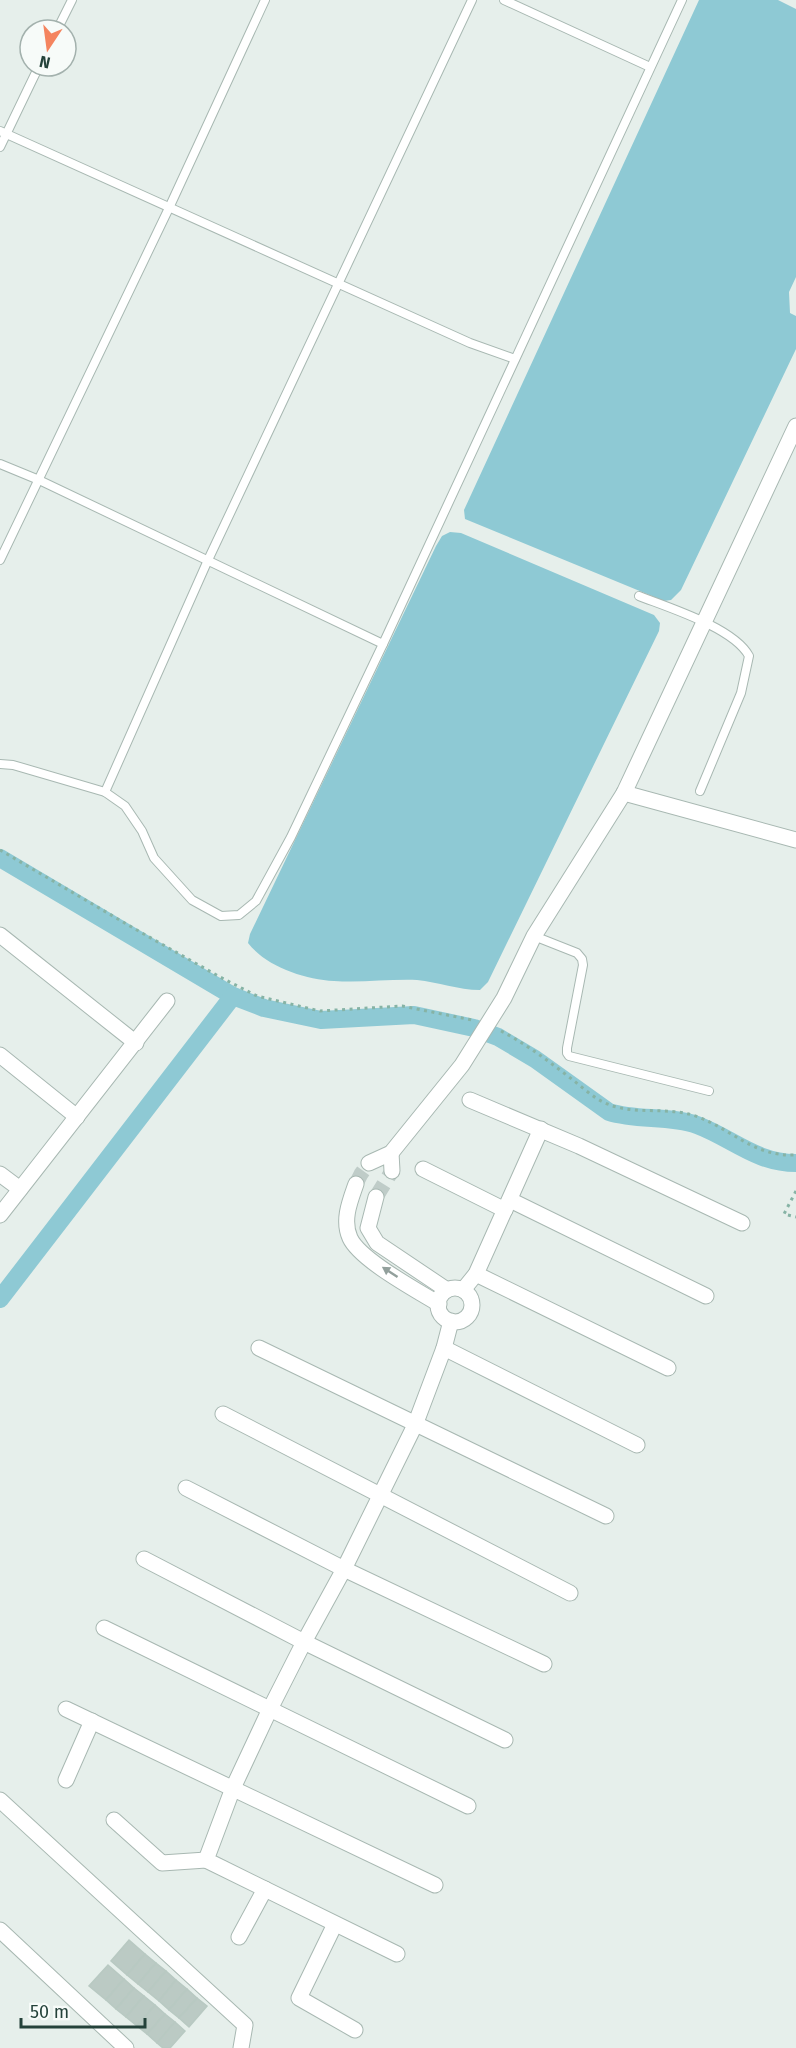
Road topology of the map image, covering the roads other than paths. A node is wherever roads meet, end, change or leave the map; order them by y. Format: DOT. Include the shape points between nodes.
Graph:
graph roads {
  1 [pos="72,0"];
  2 [pos="265,0"];
  3 [pos="472,0"];
  4 [pos="504,0"];
  5 [pos="682,0"];
  6 [pos="63,18"];
  7 [pos="650,67"];
  8 [pos="33,78"];
  9 [pos="3,133"];
  10 [pos="0,147"];
  11 [pos="169,208"];
  12 [pos="337,283"];
  13 [pos="515,359"];
  14 [pos="796,426"];
  15 [pos="0,464"];
  16 [pos="39,480"];
  17 [pos="0,560"];
  18 [pos="207,560"];
  19 [pos="639,596"];
  20 [pos="704,622"];
  21 [pos="383,644"];
  22 [pos="0,764"];
  23 [pos="699,791"];
  24 [pos="105,792"];
  25 [pos="624,793"];
  26 [pos="796,840"];
  27 [pos="0,935"];
  28 [pos="534,936"];
  29 [pos="167,1001"];
  30 [pos="136,1043"];
  31 [pos="0,1055"];
  32 [pos="709,1091"];
  33 [pos="470,1100"];
  34 [pos="77,1117"];
  35 [pos="541,1129"];
  36 [pos="391,1153"];
  37 [pos="369,1163"];
  38 [pos="423,1169"];
  39 [pos="392,1171"];
  40 [pos="0,1174"];
  41 [pos="356,1184"];
  42 [pos="20,1189"];
  43 [pos="376,1197"];
  44 [pos="508,1205"];
  45 [pos="0,1215"];
  46 [pos="742,1223"];
  47 [pos="476,1274"];
  48 [pos="447,1290"];
  49 [pos="463,1290"];
  50 [pos="706,1296"];
  51 [pos="439,1304"];
  52 [pos="451,1321"];
  53 [pos="259,1348"];
  54 [pos="444,1348"];
  55 [pos="668,1368"];
  56 [pos="223,1414"];
  57 [pos="415,1425"];
  58 [pos="637,1445"];
  59 [pos="186,1488"];
  60 [pos="379,1495"];
  61 [pos="606,1516"];
  62 [pos="144,1559"];
  63 [pos="344,1569"];
  64 [pos="570,1593"];
  65 [pos="104,1628"];
  66 [pos="304,1642"];
  67 [pos="544,1664"];
  68 [pos="66,1709"];
  69 [pos="270,1709"];
  70 [pos="92,1721"];
  71 [pos="505,1740"];
  72 [pos="66,1780"];
  73 [pos="233,1788"];
  74 [pos="0,1800"];
  75 [pos="468,1806"];
  76 [pos="114,1820"];
  77 [pos="206,1860"];
  78 [pos="435,1886"];
  79 [pos="265,1889"];
  80 [pos="335,1924"];
  81 [pos="0,1930"];
  82 [pos="239,1937"];
  83 [pos="397,1954"];
  84 [pos="355,2030"];
  85 [pos="126,2048"];
  86 [pos="241,2048"];
  1 -- 6 [label="lane"];
  2 -- 11 [label="lane"];
  3 -- 12 [label="lane"];
  4 -- 7 [label="lane"];
  5 -- 7 [label="lane"];
  7 -- 13 [label="lane"];
  8 -- 9 [label="lane"];
  9 -- 10 [label="lane"];
  9 -- 11 [label="lane"];
  11 -- 12 [label="lane"];
  11 -- 16 [label="lane"];
  12 -- 13 [label="lane"];
  12 -- 18 [label="lane"];
  13 -- 21 [label="lane"];
  14 -- 20 [label="street"];
  15 -- 16 [label="lane"];
  16 -- 17 [label="lane"];
  16 -- 18 [label="lane"];
  18 -- 21 [label="lane"];
  18 -- 24 [label="lane"];
  19 -- 20 [label="lane"];
  20 -- 23 [label="lane" via="744,647 749,657 741,693"];
  20 -- 25 [label="street"];
  21 -- 24 [label="lane" via="291,837 256,901 239,915 221,916 192,900 154,858 125,806"];
  22 -- 24 [label="lane"];
  25 -- 26 [label="street"];
  25 -- 28 [label="street"];
  27 -- 30 [label="street"];
  28 -- 32 [label="lane" via="577,953 582,959 567,1048 569,1056"];
  28 -- 36 [label="street" via="504,998 462,1065"];
  29 -- 30 [label="street"];
  30 -- 34 [label="street"];
  31 -- 34 [label="street"];
  33 -- 35 [label="street"];
  34 -- 42 [label="street"];
  35 -- 44 [label="street"];
  35 -- 46 [label="street"];
  36 -- 37 [label="street"];
  36 -- 39 [label="street"];
  38 -- 44 [label="street"];
  40 -- 42 [label="street"];
  51 -- 41 [label="street, one-way" via="372,1261 350,1239 347,1210"];
  42 -- 45 [label="street"];
  43 -- 48 [label="street" via="368,1228 377,1243"];
  44 -- 47 [label="street"];
  44 -- 50 [label="street"];
  47 -- 49 [label="street"];
  47 -- 55 [label="street"];
  48 -- 49 [label="street"];
  48 -- 51 [label="street"];
  49 -- 52 [label="street" via="472,1308 467,1317"];
  51 -- 52 [label="street" via="442,1315"];
  52 -- 54 [label="street"];
  53 -- 57 [label="street"];
  54 -- 57 [label="street"];
  54 -- 58 [label="street"];
  56 -- 60 [label="street"];
  57 -- 60 [label="street"];
  57 -- 61 [label="street"];
  59 -- 63 [label="street"];
  60 -- 63 [label="street"];
  60 -- 64 [label="street"];
  62 -- 66 [label="street"];
  63 -- 66 [label="street"];
  63 -- 67 [label="street"];
  65 -- 69 [label="street"];
  66 -- 69 [label="street"];
  66 -- 71 [label="street"];
  68 -- 70 [label="street"];
  69 -- 73 [label="street"];
  69 -- 75 [label="street"];
  70 -- 72 [label="street"];
  70 -- 73 [label="street"];
  73 -- 77 [label="street"];
  73 -- 78 [label="street"];
  74 -- 86 [label="street" via="245,2025"];
  76 -- 77 [label="street" via="162,1863"];
  77 -- 79 [label="street"];
  79 -- 80 [label="street"];
  79 -- 82 [label="street"];
  80 -- 83 [label="street"];
  80 -- 84 [label="street" via="299,1998"];
  81 -- 85 [label="street"];
}
